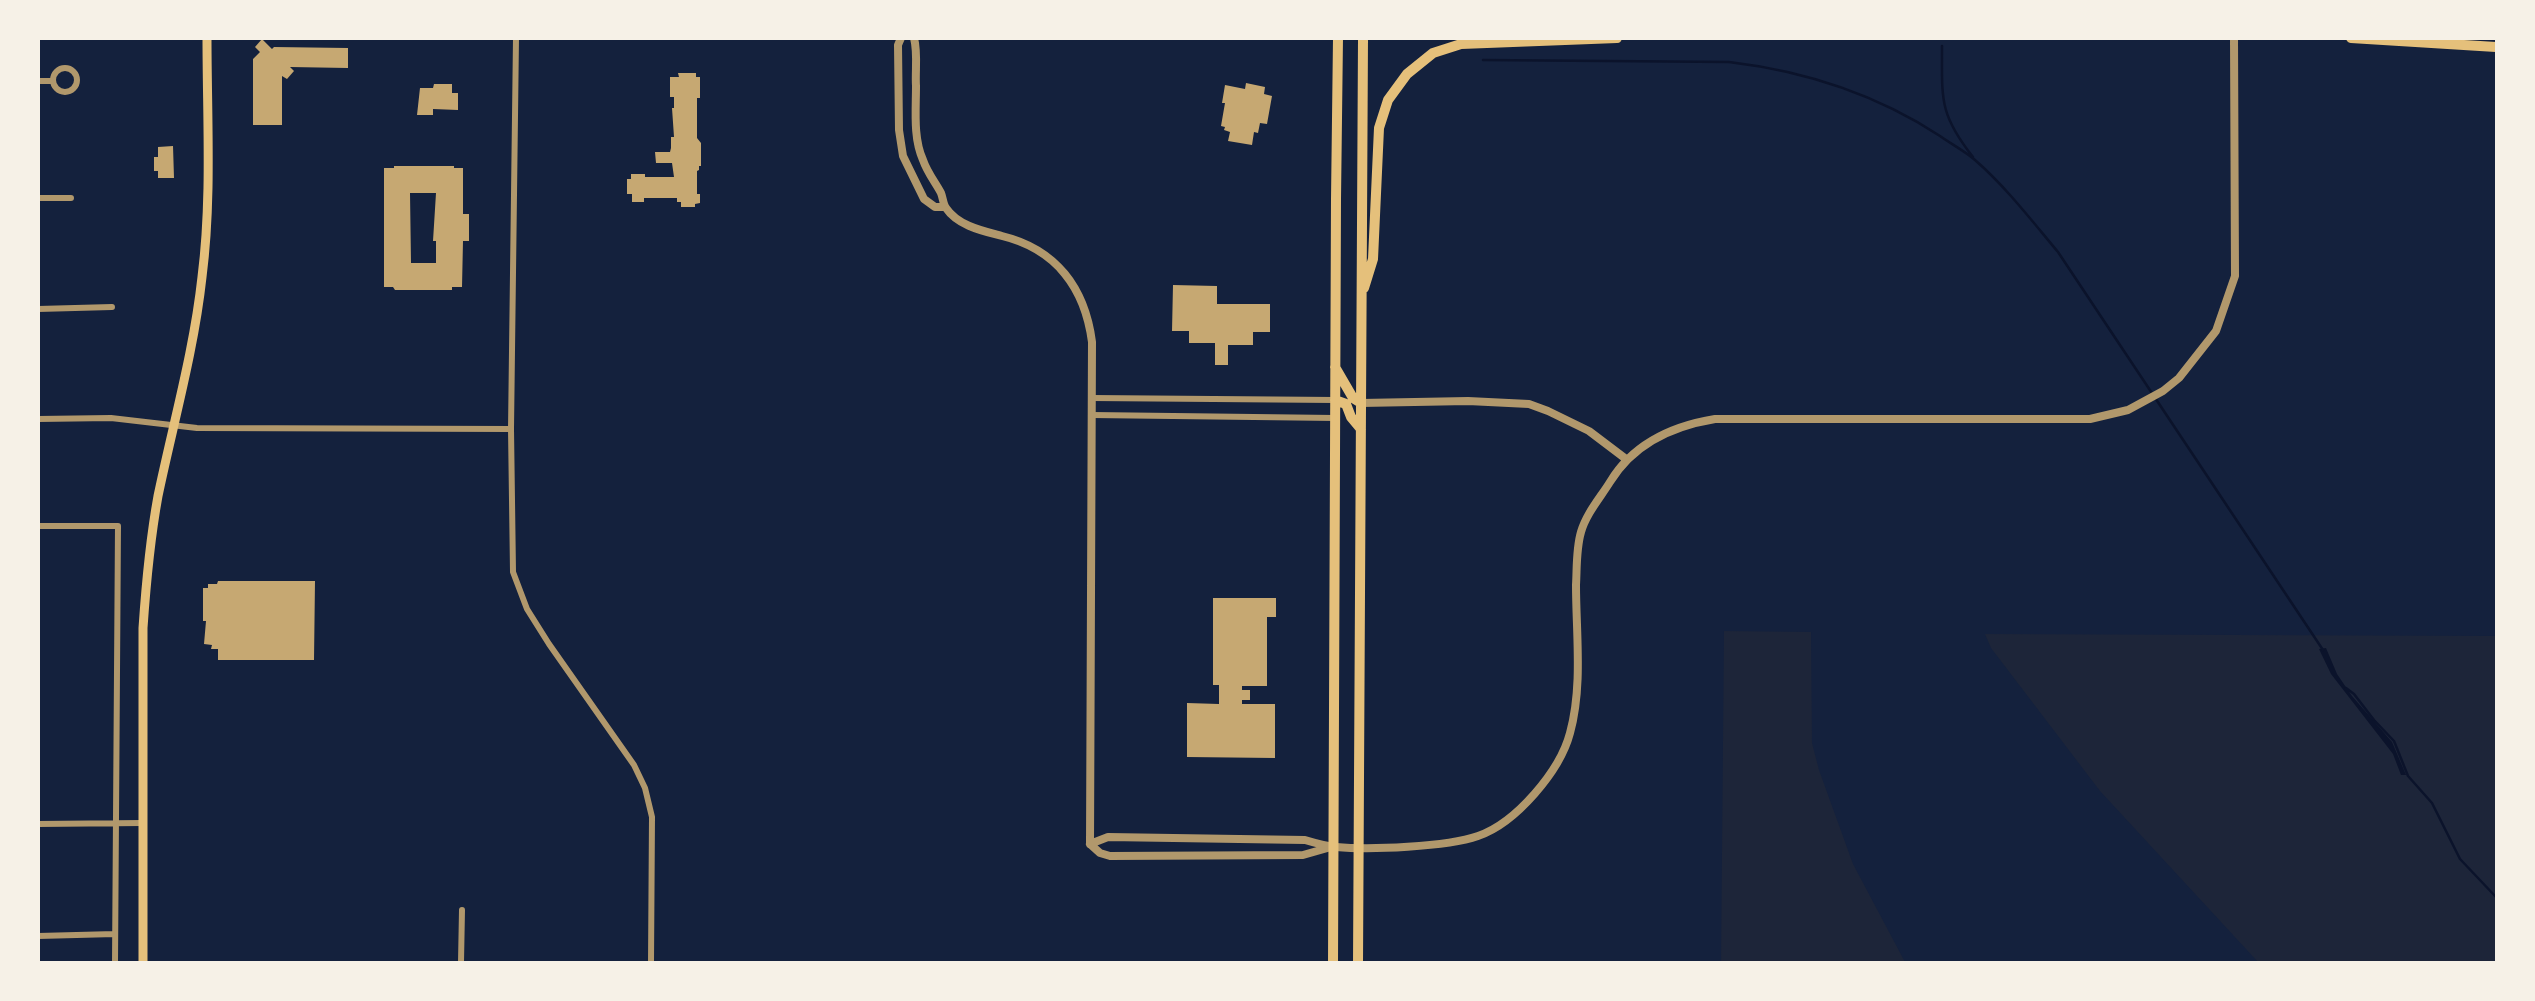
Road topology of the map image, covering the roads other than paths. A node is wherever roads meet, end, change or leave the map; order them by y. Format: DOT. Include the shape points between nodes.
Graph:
graph roads {
  1 [pos="207,38"];
  2 [pos="516,38"];
  3 [pos="901,38"];
  4 [pos="914,38"];
  5 [pos="1338,38"];
  6 [pos="1363,38"];
  7 [pos="1617,38"];
  8 [pos="2234,38"];
  9 [pos="2351,38"];
  10 [pos="2497,47"];
  11 [pos="38,81"];
  12 [pos="53,81"];
  13 [pos="38,198"];
  14 [pos="71,198"];
  15 [pos="944,206"];
  16 [pos="1361,299"];
  17 [pos="112,307"];
  18 [pos="38,309"];
  19 [pos="1335,366"];
  20 [pos="1092,398"];
  21 [pos="1335,400"];
  22 [pos="1361,403"];
  23 [pos="1092,415"];
  24 [pos="1335,418"];
  25 [pos="38,419"];
  26 [pos="173,426"];
  27 [pos="511,429"];
  28 [pos="1361,429"];
  29 [pos="1626,459"];
  30 [pos="38,526"];
  31 [pos="114,822"];
  32 [pos="142,822"];
  33 [pos="38,824"];
  34 [pos="1090,844"];
  35 [pos="1333,847"];
  36 [pos="1358,847"];
  37 [pos="462,910"];
  38 [pos="115,934"];
  39 [pos="38,936"];
  40 [pos="115,962"];
  41 [pos="143,962"];
  42 [pos="461,962"];
  43 [pos="651,962"];
  44 [pos="1333,962"];
  45 [pos="1358,962"];
  1 -- 26 [label="main road" via="202,278"];
  2 -- 27 [label="street"];
  3 -- 15 [label="street" via="899,130 903,156 924,199 935,207"];
  4 -- 15 [label="street" via="920,152"];
  5 -- 19 [label="main road"];
  6 -- 16 [label="main road"];
  7 -- 16 [label="main road" via="1461,44 1433,53 1407,74 1388,100 1379,128 1373,258"];
  8 -- 29 [label="street" via="2235,276 2216,331 2163,391 2116,415 2090,419 1715,419 1674,428"];
  9 -- 10 [label="main road"];
  11 -- 12 [label="street"];
  12 -- 12 [label="street" via="56,72 65,68 74,71 78,80 66,93"];
  13 -- 14 [label="street"];
  15 -- 20 [label="street" via="973,228 1036,249 1057,264 1072,283 1089,321"];
  16 -- 22 [label="main road"];
  17 -- 18 [label="street"];
  19 -- 21 [label="main road"];
  19 -- 22 [label="main road" via="1353,398"];
  20 -- 21 [label="street"];
  20 -- 23 [label="street"];
  21 -- 24 [label="main road"];
  21 -- 28 [label="main road" via="1346,404"];
  22 -- 28 [label="main road"];
  22 -- 29 [label="street" via="1529,404 1589,431"];
  23 -- 24 [label="street"];
  23 -- 34 [label="street"];
  24 -- 35 [label="main road"];
  25 -- 26 [label="street" via="111,418"];
  26 -- 27 [label="street"];
  26 -- 32 [label="main road" via="146,574"];
  27 -- 43 [label="street" via="513,572 527,609 645,788 652,817"];
  28 -- 36 [label="main road"];
  29 -- 36 [label="street" via="1581,532 1575,704 1560,758 1531,799 1479,836 1442,844"];
  30 -- 31 [label="street" via="118,526"];
  31 -- 32 [label="street"];
  31 -- 33 [label="street"];
  31 -- 38 [label="street"];
  32 -- 41 [label="main road"];
  34 -- 35 [label="street" via="1108,837 1305,840"];
  34 -- 35 [label="street" via="1110,856 1303,855"];
  35 -- 36 [label="street"];
  35 -- 44 [label="main road"];
  36 -- 45 [label="main road"];
  37 -- 42 [label="street"];
  38 -- 39 [label="street"];
  38 -- 40 [label="street"];
}
